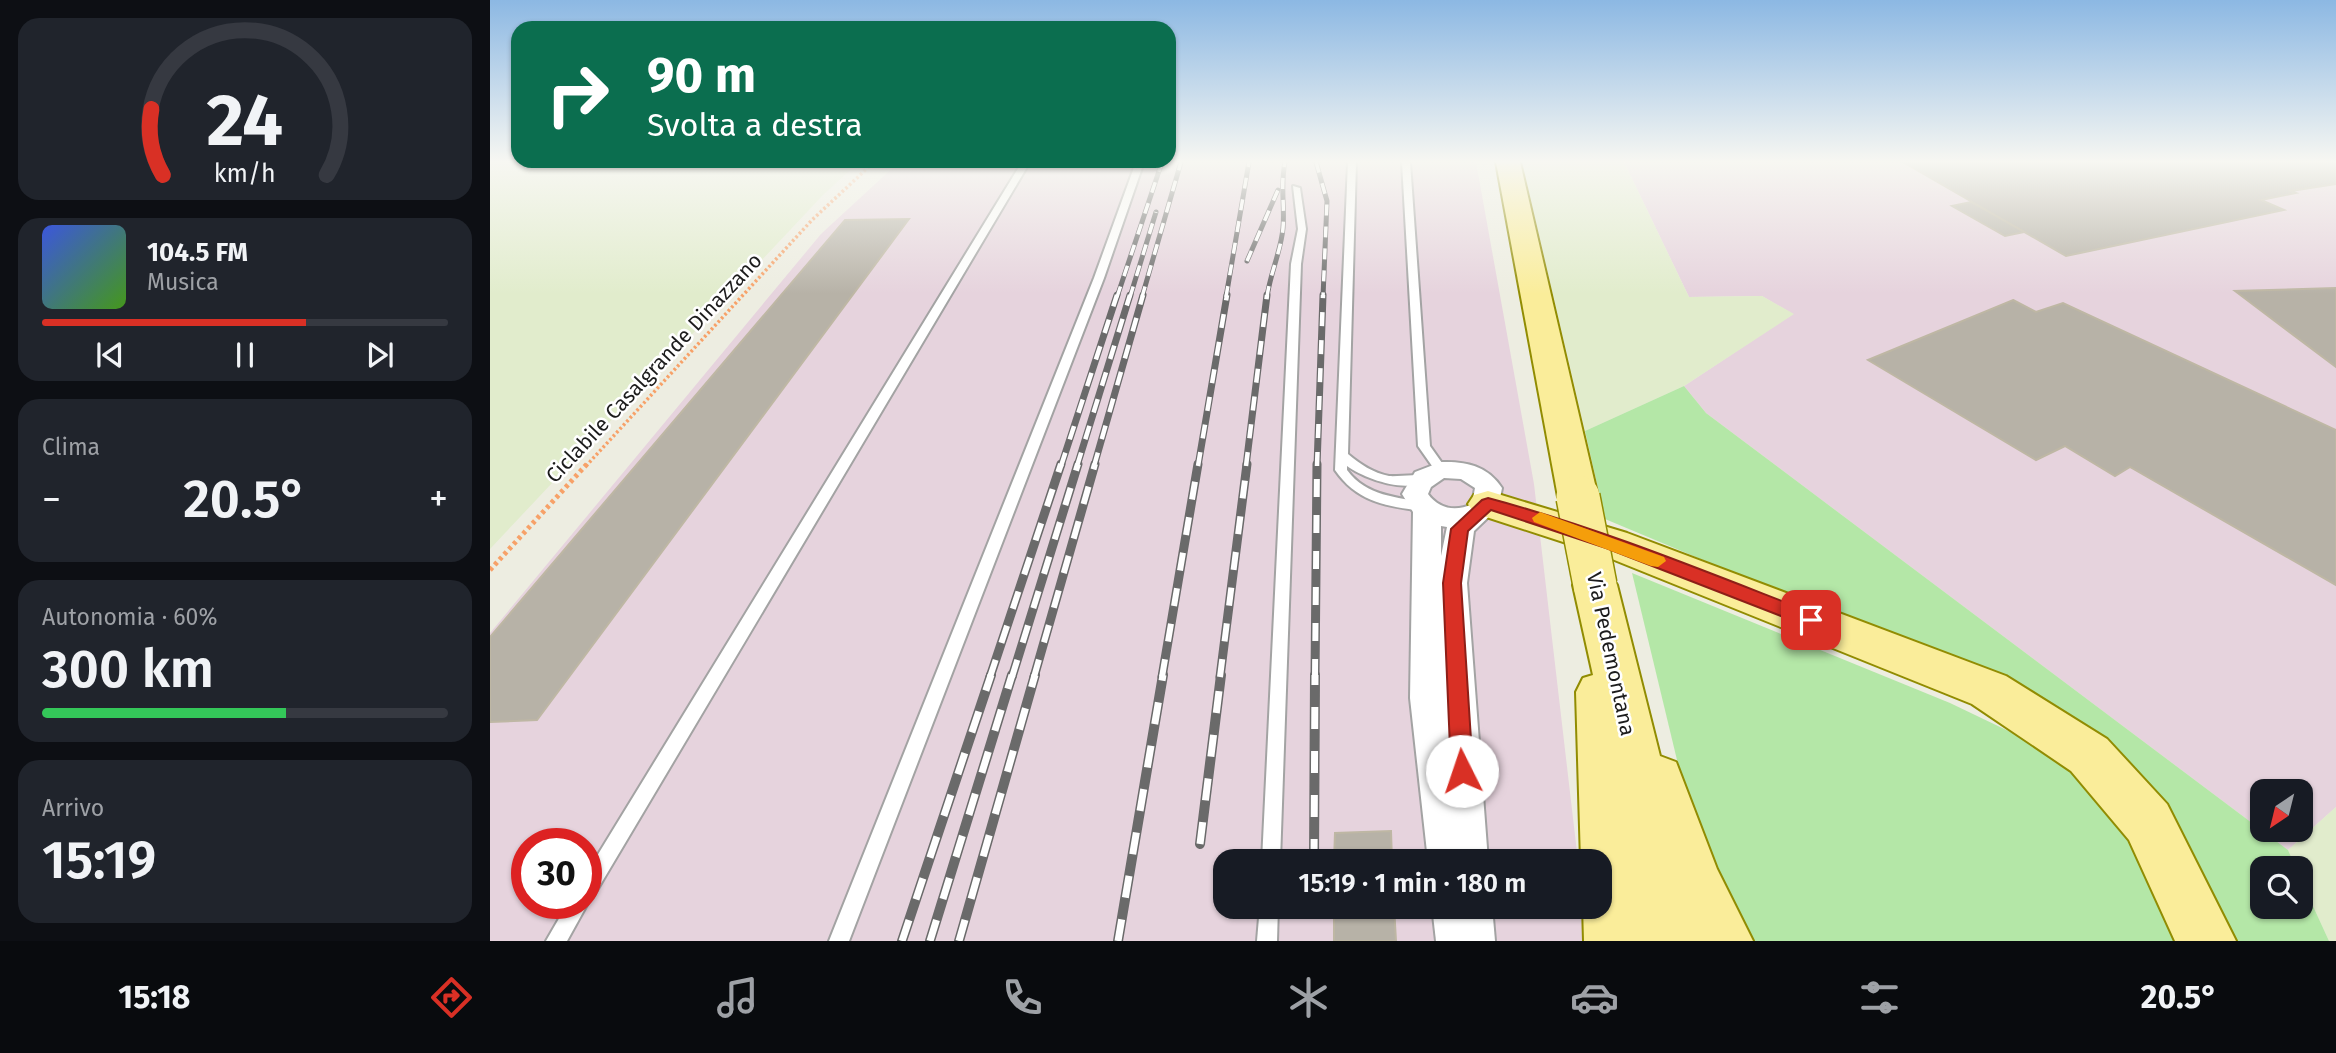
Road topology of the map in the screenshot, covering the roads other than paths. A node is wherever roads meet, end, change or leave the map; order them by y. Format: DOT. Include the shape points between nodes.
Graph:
graph roads {
  1 [pos="999,206"];
  2 [pos="1124,206"];
  3 [pos="1299,206"];
  4 [pos="1351,206"];
  5 [pos="1409,206"];
  6 [pos="1517,206"];
  7 [pos="1343,456"];
  8 [pos="1428,492"];
  9 [pos="1479,510"];
  10 [pos="1601,608"];
  11 [pos="1272,849"];
  12 [pos="1446,849"];
  13 [pos="1468,849"];
  14 [pos="602,864"];
  15 [pos="569,919"];
  16 [pos="1268,919"];
  17 [pos="1453,919"];
  18 [pos="1473,919"];
  19 [pos="556,941"];
  20 [pos="839,941"];
  21 [pos="1267,941"];
  22 [pos="1456,941"];
  23 [pos="1475,941"];
  24 [pos="1614,941"];
  25 [pos="1662,941"];
  26 [pos="1723,941"];
  27 [pos="2206,941"];
  1 -- 14 [label="lane"];
  2 -- 20 [label="lane"];
  3 -- 11 [label="lane" via="1302,229 1296,264"];
  4 -- 7 [label="lane"];
  5 -- 8 [label="lane"];
  6 -- 10 [label="main road, Via Pedemontana, bridge"];
  7 -- 8 [label="lane" via="1370,476"];
  7 -- 8 [label="lane" via="1341,470 1349,485 1377,498"];
  8 -- 9 [label="street" via="1445,518"];
  8 -- 9 [label="street" via="1465,471 1484,480 1489,488"];
  8 -- 12 [label="street" via="1427,698"];
  9 -- 13 [label="street" via="1460,529 1452,583"];
  9 -- 27 [label="main road" via="1538,517 1612,543 1989,690 2089,755 2148,822"];
  10 -- 24 [label="main road"];
  10 -- 25 [label="main road, Via Pedemontana" via="1639,784"];
  10 -- 26 [label="main road" via="1693,880"];
  15 -- 19 [label="lane"];
  16 -- 21 [label="lane"];
  17 -- 22 [label="street"];
  18 -- 23 [label="street"];
}
